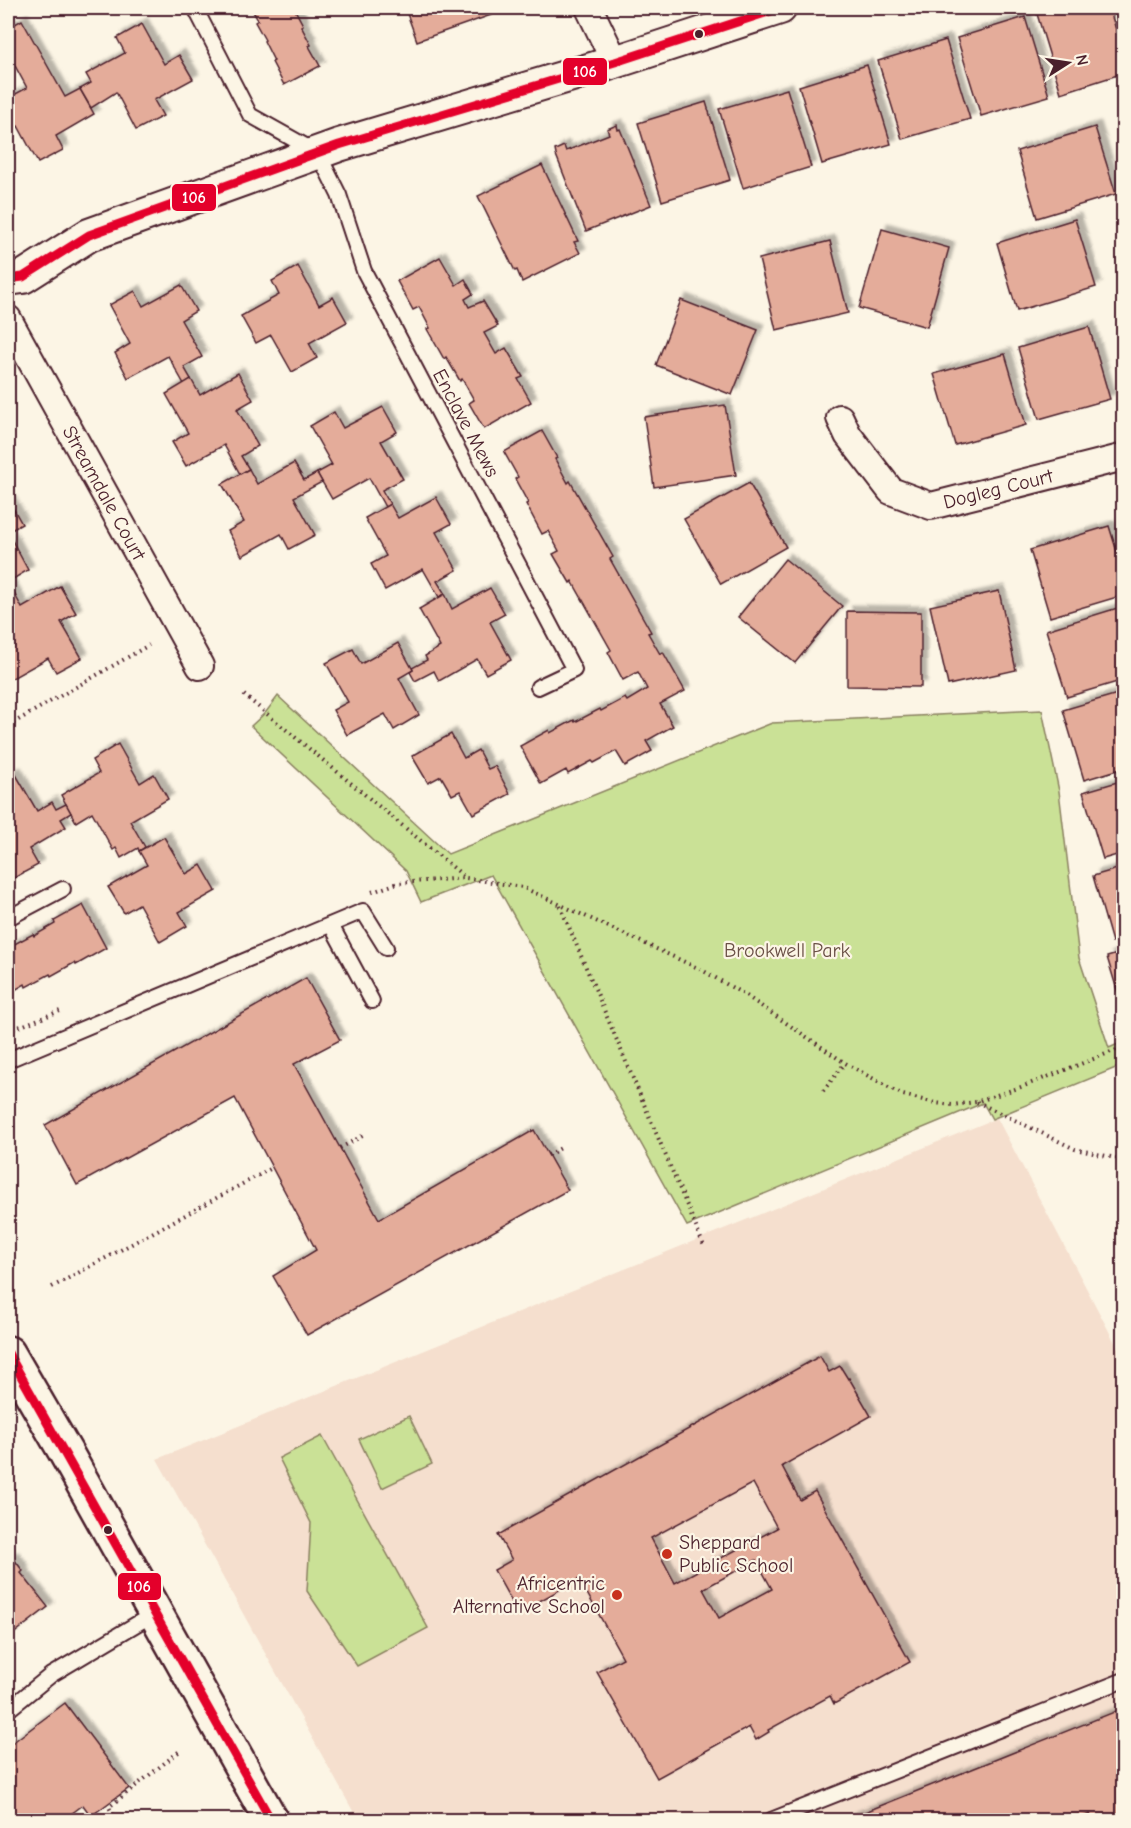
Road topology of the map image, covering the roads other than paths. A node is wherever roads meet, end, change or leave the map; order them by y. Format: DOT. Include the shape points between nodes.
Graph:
graph roads {
  1 [pos="195,8"];
  2 [pos="589,8"];
  3 [pos="780,8"];
  4 [pos="615,62"];
  5 [pos="318,153"];
  6 [pos="8,279"];
  7 [pos="8,319"];
  8 [pos="840,418"];
  9 [pos="1124,457"];
  10 [pos="200,666"];
  11 [pos="538,687"];
  12 [pos="63,890"];
  13 [pos="8,918"];
  14 [pos="331,925"];
  15 [pos="386,948"];
  16 [pos="372,1001"];
  17 [pos="8,1060"];
  18 [pos="8,1353"];
  19 [pos="155,1613"];
  20 [pos="1124,1680"];
  21 [pos="8,1710"];
  22 [pos="271,1821"];
  23 [pos="771,1821"];
  1 -- 5 [label="lane" via="250,115"];
  2 -- 4 [label="street"];
  3 -- 4 [label="street"];
  4 -- 5 [label="street"];
  5 -- 6 [label="street" via="89,235 23,277"];
  5 -- 11 [label="lane, Enclave Mews" via="339,195 364,271 574,670"];
  7 -- 10 [label="street, Streamdale Court"];
  8 -- 9 [label="street, Dogleg Court" via="848,435 891,491 931,506"];
  12 -- 13 [label="lane"];
  14 -- 15 [label="lane" via="363,911"];
  14 -- 16 [label="lane"];
  14 -- 17 [label="lane"];
  18 -- 19 [label="main road"];
  19 -- 21 [label="lane" via="51,1675"];
  19 -- 22 [label="main road"];
  20 -- 23 [label="lane"];
}
